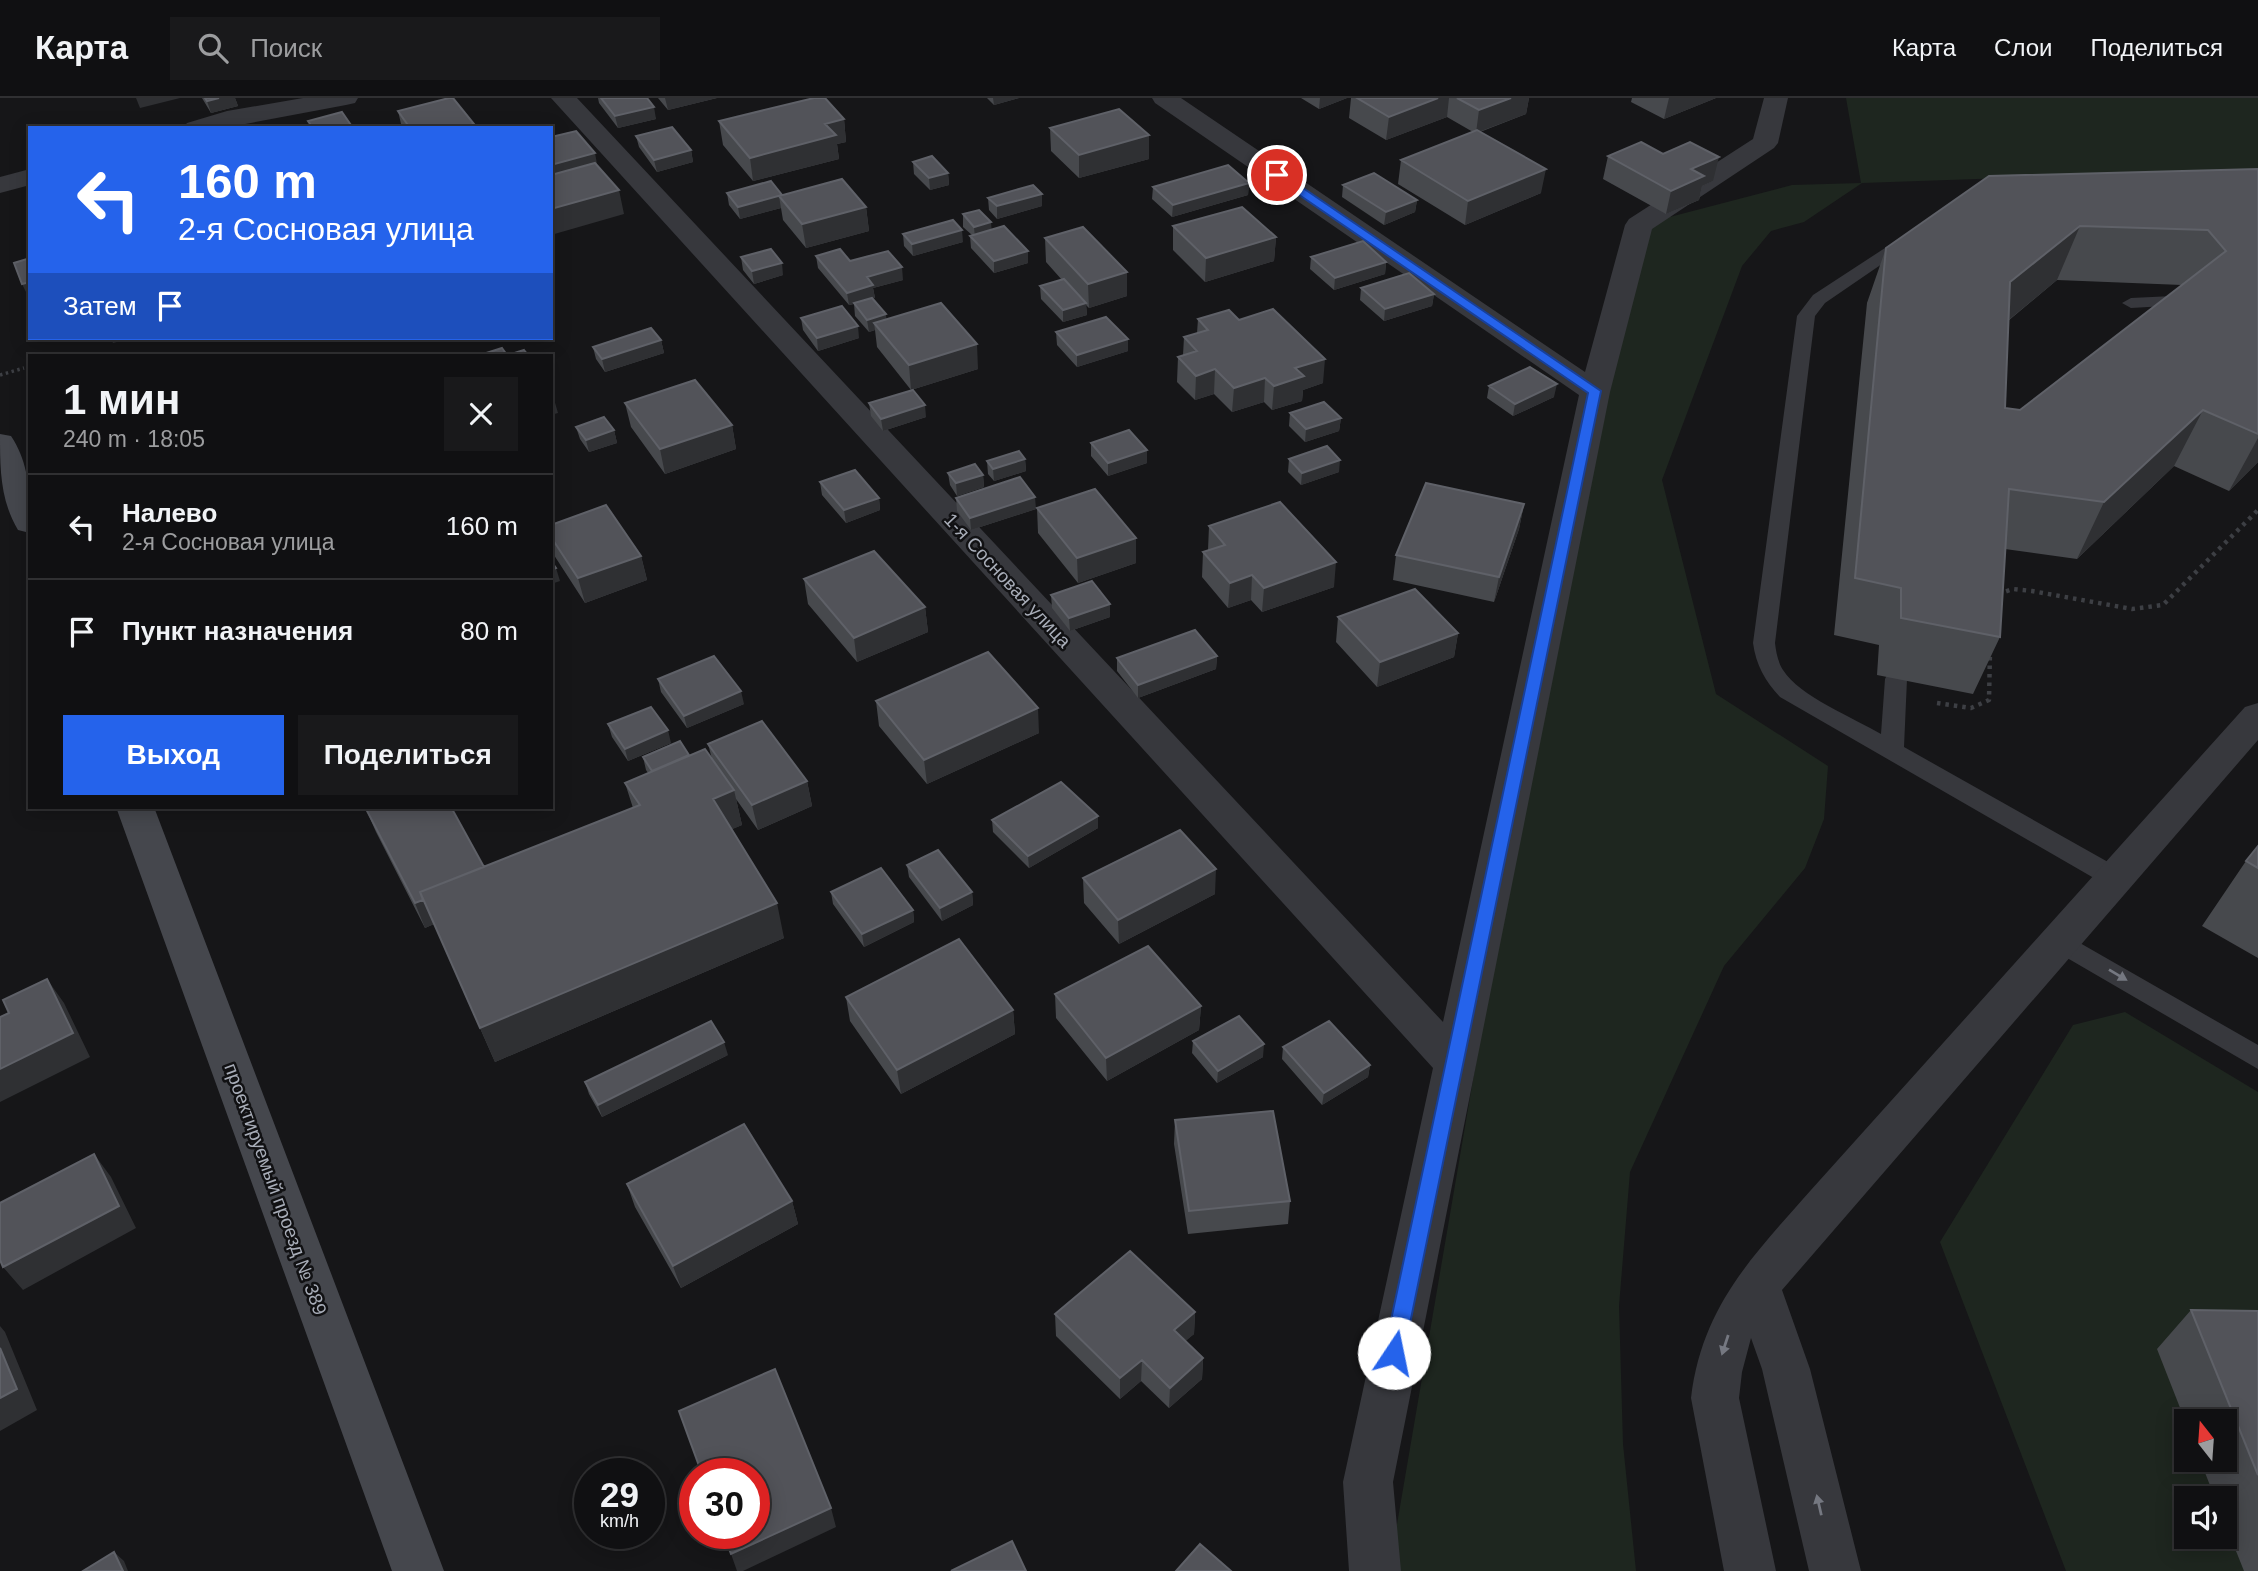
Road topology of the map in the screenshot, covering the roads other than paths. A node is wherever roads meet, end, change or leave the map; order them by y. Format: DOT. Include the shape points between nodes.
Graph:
graph roads {
  1 [pos="345,98"];
  2 [pos="563,98"];
  3 [pos="1164,98"];
  4 [pos="1776,98"];
  5 [pos="204,126"];
  6 [pos="28,178"];
  7 [pos="0,186"];
  8 [pos="1931,223"];
  9 [pos="2194,300"];
  10 [pos="2131,303"];
  11 [pos="1595,391"];
  12 [pos="0,443"];
  13 [pos="28,518"];
  14 [pos="1895,687"];
  15 [pos="2258,716"];
  16 [pos="1892,751"];
  17 [pos="136,809"];
  18 [pos="2115,878"];
  19 [pos="2059,941"];
  20 [pos="2258,1058"];
  21 [pos="1454,1062"];
  22 [pos="1757,1286"];
  23 [pos="418,1571"];
  24 [pos="1374,1571"];
  25 [pos="1750,1571"];
  26 [pos="1835,1571"];
  1 -- 5 [label="street"];
  2 -- 21 [label="street, 1-я Сосновая улица"];
  3 -- 11 [label="street"];
  4 -- 11 [label="street" via="1765,143 1639,225"];
  6 -- 7 [label="street"];
  8 -- 16 [label="lane" via="1819,299 1806,316 1764,643 1766,662 1788,691"];
  9 -- 10 [label="lane"];
  11 -- 21 [label="street"];
  12 -- 13 [label="main road"];
  14 -- 16 [label="lane"];
  15 -- 18 [label="street"];
  16 -- 18 [label="lane"];
  17 -- 23 [label="main road, проектируемый проезд № 389"];
  18 -- 19 [label="street"];
  19 -- 20 [label="lane, one-way"];
  19 -- 22 [label="street"];
  21 -- 24 [label="street" via="1368,1482"];
  22 -- 25 [label="street, one-way" via="1728,1336 1714,1398"];
  26 -- 22 [label="street, one-way" via="1786,1368"];
}
